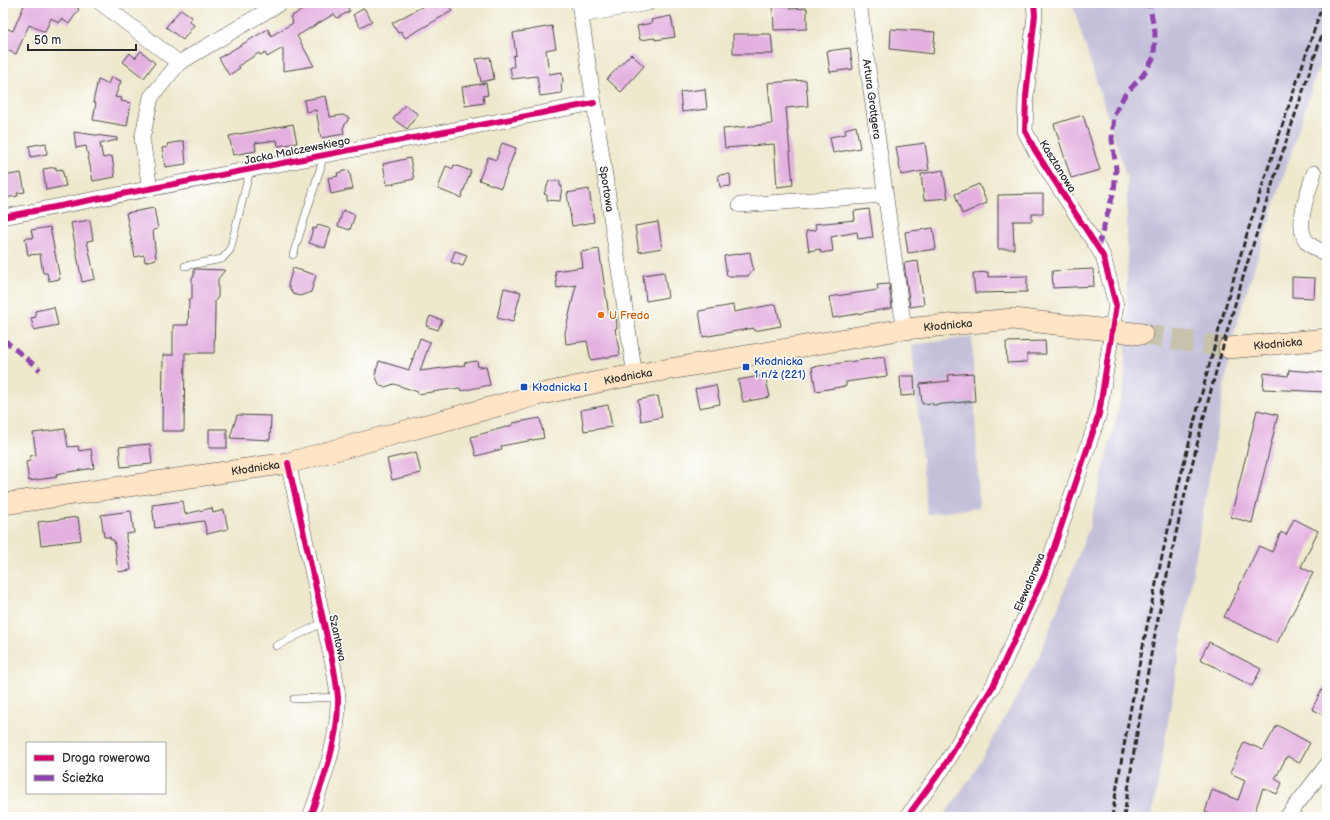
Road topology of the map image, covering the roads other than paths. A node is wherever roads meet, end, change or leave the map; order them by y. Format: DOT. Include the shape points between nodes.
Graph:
graph roads {
  1 [pos="101,3"];
  2 [pos="280,3"];
  3 [pos="648,3"];
  4 [pos="859,3"];
  5 [pos="1034,3"];
  6 [pos="580,9"];
  7 [pos="179,63"];
  8 [pos="594,102"];
  9 [pos="322,156"];
  10 [pos="250,170"];
  11 [pos="1314,173"];
  12 [pos="150,189"];
  13 [pos="885,195"];
  14 [pos="740,205"];
  15 [pos="3,217"];
  16 [pos="1327,254"];
  17 [pos="293,255"];
  18 [pos="185,266"];
  19 [pos="904,328"];
  20 [pos="1111,330"];
  21 [pos="1142,334"];
  22 [pos="1327,339"];
  23 [pos="1229,348"];
  24 [pos="635,376"];
  25 [pos="288,463"];
  26 [pos="3,504"];
  27 [pos="324,622"];
  28 [pos="276,646"];
  29 [pos="338,697"];
  30 [pos="294,699"];
  31 [pos="1327,765"];
  32 [pos="310,817"];
  33 [pos="907,817"];
  34 [pos="1287,817"];
  1 -- 7 [label="street"];
  2 -- 7 [label="street"];
  3 -- 6 [label="street"];
  4 -- 13 [label="street, Artura Grottgera"];
  5 -- 20 [label="street, Kasztanowa" via="1025,131 1103,256 1116,305"];
  6 -- 8 [label="street, Sportowa"];
  7 -- 12 [label="street" via="151,96 142,139"];
  8 -- 9 [label="street, Jacka Malczewskiego"];
  8 -- 24 [label="street, Sportowa"];
  9 -- 10 [label="street, Jacka Malczewskiego"];
  9 -- 17 [label="lane"];
  10 -- 12 [label="street, Jacka Malczewskiego"];
  10 -- 18 [label="lane" via="230,250 222,259"];
  11 -- 16 [label="street" via="1303,213 1302,230 1307,243"];
  12 -- 15 [label="street, Jacka Malczewskiego"];
  13 -- 14 [label="street"];
  13 -- 19 [label="street, Artura Grottgera"];
  19 -- 20 [label="main road, Kłodnicka" via="1013,319"];
  19 -- 24 [label="main road, Kłodnicka"];
  20 -- 21 [label="main road, Kłodnicka"];
  20 -- 33 [label="street, Elewatorowa" via="1099,414 1046,574 993,686 943,768"];
  22 -- 23 [label="main road, Kłodnicka"];
  24 -- 25 [label="main road, Kłodnicka" via="537,395"];
  25 -- 26 [label="main road, Kłodnicka"];
  25 -- 27 [label="street, Szantowa"];
  27 -- 28 [label="lane"];
  27 -- 29 [label="street, Szantowa"];
  29 -- 30 [label="lane"];
  29 -- 32 [label="street, Szantowa" via="333,747"];
  31 -- 34 [label="street"];
}
